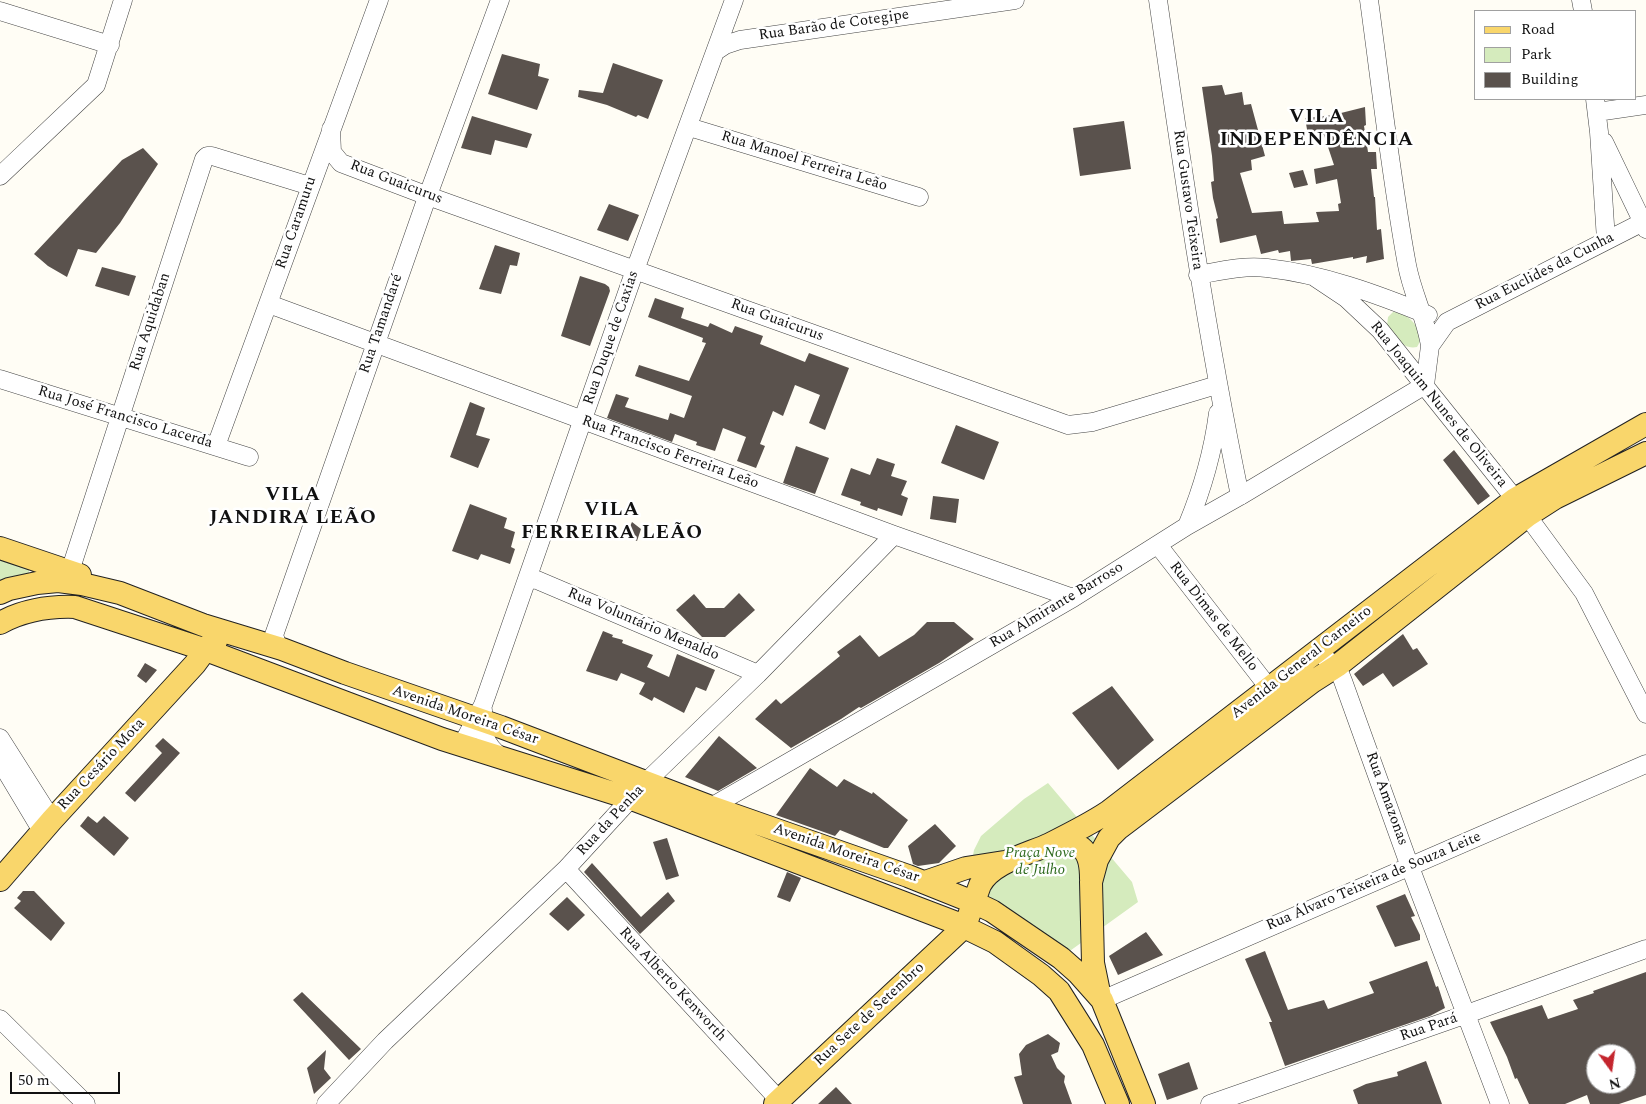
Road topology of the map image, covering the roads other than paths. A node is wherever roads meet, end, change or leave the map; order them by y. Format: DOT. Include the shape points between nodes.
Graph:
graph roads {
  1 [pos="123,0"];
  2 [pos="378,0"];
  3 [pos="500,0"];
  4 [pos="734,0"];
  5 [pos="1015,0"];
  6 [pos="1158,0"];
  7 [pos="1369,0"];
  8 [pos="0,11"];
  9 [pos="110,45"];
  10 [pos="716,51"];
  11 [pos="1646,105"];
  12 [pos="1596,106"];
  13 [pos="689,127"];
  14 [pos="331,129"];
  15 [pos="1600,132"];
  16 [pos="341,163"];
  17 [pos="0,176"];
  18 [pos="311,183"];
  19 [pos="428,196"];
  20 [pos="919,197"];
  21 [pos="1644,226"];
  22 [pos="1606,240"];
  23 [pos="1408,268"];
  24 [pos="636,270"];
  25 [pos="1198,275"];
  26 [pos="1313,276"];
  27 [pos="1397,302"];
  28 [pos="269,304"];
  29 [pos="1422,313"];
  30 [pos="1447,322"];
  31 [pos="1380,330"];
  32 [pos="376,344"];
  33 [pos="1430,346"];
  34 [pos="1394,349"];
  35 [pos="1412,369"];
  36 [pos="0,379"];
  37 [pos="1425,385"];
  38 [pos="1219,393"];
  39 [pos="1399,401"];
  40 [pos="121,416"];
  41 [pos="584,421"];
  42 [pos="1646,424"];
  43 [pos="216,446"];
  44 [pos="1646,453"];
  45 [pos="250,457"];
  46 [pos="1206,470"];
  47 [pos="1240,496"];
  48 [pos="1222,507"];
  49 [pos="1521,507"];
  50 [pos="1187,526"];
  51 [pos="894,536"];
  52 [pos="1158,545"];
  53 [pos="0,548"];
  54 [pos="62,577"];
  55 [pos="528,578"];
  56 [pos="0,593"];
  57 [pos="1073,598"];
  58 [pos="0,622"];
  59 [pos="282,649"];
  60 [pos="206,650"];
  61 [pos="1306,660"];
  62 [pos="1337,666"];
  63 [pos="345,673"];
  64 [pos="758,674"];
  65 [pos="1269,688"];
  66 [pos="1646,714"];
  67 [pos="481,715"];
  68 [pos="0,738"];
  69 [pos="462,745"];
  70 [pos="502,757"];
  71 [pos="0,761"];
  72 [pos="1646,764"];
  73 [pos="639,790"];
  74 [pos="711,807"];
  75 [pos="47,825"];
  76 [pos="1048,845"];
  77 [pos="1008,862"];
  78 [pos="1410,867"];
  79 [pos="566,869"];
  80 [pos="0,880"];
  81 [pos="925,882"];
  82 [pos="1091,882"];
  83 [pos="974,902"];
  84 [pos="965,926"];
  85 [pos="1091,932"];
  86 [pos="995,942"];
  87 [pos="1646,949"];
  88 [pos="1061,958"];
  89 [pos="1102,1000"];
  90 [pos="1467,1014"];
  91 [pos="0,1019"];
  92 [pos="777,1102"];
  93 [pos="86,1104"];
  94 [pos="326,1104"];
  95 [pos="1118,1104"];
  96 [pos="1144,1104"];
  97 [pos="1210,1104"];
  98 [pos="1500,1104"];
  1 -- 9 [label="street"];
  2 -- 14 [label="street, Rua Caramuru"];
  3 -- 19 [label="street, Rua Tamandaré"];
  4 -- 10 [label="street, Rua Duque de Caxias"];
  5 -- 10 [label="street, Rua Barão de Cotegipe" via="740,40 725,44"];
  6 -- 25 [label="street, Rua Gustavo Teixeira"];
  7 -- 23 [label="street"];
  8 -- 9 [label="street"];
  9 -- 17 [label="street" via="96,85"];
  10 -- 13 [label="street, Rua Duque de Caxias"];
  11 -- 12 [label="street"];
  12 -- 15 [label="street"];
  13 -- 20 [label="street, Rua Manoel Ferreira Leão"];
  13 -- 24 [label="street, Rua Duque de Caxias"];
  14 -- 16 [label="street, Rua Guaicurus" via="332,152"];
  14 -- 18 [label="street, Rua Caramuru"];
  15 -- 21 [label="street"];
  15 -- 22 [label="street"];
  16 -- 18 [label="street, Rua Guaicurus" via="324,166"];
  16 -- 19 [label="street, Rua Guaicurus"];
  18 -- 28 [label="street, Rua Caramuru"];
  18 -- 40 [label="street, Rua Aquidaban" via="212,156 204,159"];
  19 -- 24 [label="street, Rua Guaicurus"];
  19 -- 32 [label="street, Rua Tamandaré"];
  21 -- 22 [label="street, Rua Euclides da Cunha"];
  22 -- 30 [label="street, Rua Euclides da Cunha"];
  23 -- 27 [label="street" via="1406,286"];
  23 -- 29 [label="street"];
  24 -- 38 [label="street, Rua Guaicurus" via="1068,425"];
  24 -- 41 [label="street, Rua Duque de Caxias"];
  25 -- 26 [label="street" via="1265,267"];
  25 -- 38 [label="street, Rua Gustavo Teixeira"];
  26 -- 27 [label="street"];
  26 -- 31 [label="street, Rua Joaquim Nunes de Oliveira" via="1346,298"];
  27 -- 29 [label="street"];
  27 -- 31 [label="street" via="1384,307 1379,319"];
  28 -- 32 [label="street, Rua Francisco Ferreira Leão"];
  28 -- 43 [label="street, Rua Caramuru"];
  29 -- 30 [label="street"];
  29 -- 33 [label="street"];
  30 -- 33 [label="street, Rua Euclides da Cunha"];
  31 -- 34 [label="street, Rua Joaquim Nunes de Oliveira"];
  32 -- 41 [label="street, Rua Francisco Ferreira Leão"];
  32 -- 59 [label="street, Rua Tamandaré" via="274,635"];
  33 -- 34 [label="street" via="1414,354"];
  33 -- 37 [label="street, Rua Euclides da Cunha"];
  34 -- 35 [label="street, Rua Joaquim Nunes de Oliveira"];
  35 -- 37 [label="street, Rua Joaquim Nunes de Oliveira"];
  35 -- 39 [label="street, Rua Almirante Barroso" via="1412,386"];
  36 -- 40 [label="street, Rua José Francisco Lacerda"];
  37 -- 39 [label="street, Rua Almirante Barroso"];
  37 -- 49 [label="street, Rua Joaquim Nunes de Oliveira"];
  38 -- 46 [label="street, Rua Gustavo Teixeira" via="1215,435"];
  38 -- 47 [label="street, Rua Gustavo Teixeira"];
  39 -- 47 [label="street, Rua Almirante Barroso"];
  40 -- 43 [label="street, Rua José Francisco Lacerda"];
  40 -- 54 [label="street, Rua Aquidaban"];
  41 -- 51 [label="street, Rua Francisco Ferreira Leão"];
  41 -- 55 [label="street, Rua Duque de Caxias"];
  42 -- 49 [label="main road, Avenida General Carneiro"];
  43 -- 45 [label="street, Rua José Francisco Lacerda"];
  44 -- 49 [label="main road, Avenida General Carneiro" via="1555,498"];
  46 -- 48 [label="street, Rua Gustavo Teixeira" via="1213,496"];
  46 -- 50 [label="street, Rua Gustavo Teixeira"];
  47 -- 48 [label="street, Rua Almirante Barroso"];
  48 -- 50 [label="street, Rua Almirante Barroso"];
  49 -- 61 [label="main road, Avenida General Carneiro"];
  49 -- 62 [label="main road, Avenida General Carneiro"];
  49 -- 66 [label="street, Rua Joaquim Nunes de Oliveira" via="1584,593"];
  50 -- 52 [label="street, Rua Almirante Barroso"];
  51 -- 57 [label="street, Rua Francisco Ferreira Leão"];
  51 -- 64 [label="street, Rua da Penha"];
  52 -- 57 [label="street, Rua Almirante Barroso"];
  52 -- 65 [label="street, Rua Dimas de Mello"];
  53 -- 54 [label="main road, Avenida Moreira César"];
  54 -- 56 [label="main road"];
  54 -- 59 [label="main road, Avenida Moreira César" via="89,578 203,625"];
  55 -- 64 [label="street, Rua Voluntário Menaldo"];
  55 -- 67 [label="street, Rua Duque de Caxias"];
  57 -- 74 [label="street, Rua Almirante Barroso"];
  58 -- 60 [label="main road, Avenida Moreira César" via="33,609 75,607"];
  59 -- 63 [label="main road, Avenida Moreira César"];
  60 -- 63 [label="main road" via="217,641 294,665"];
  60 -- 69 [label="main road, Avenida Moreira César"];
  60 -- 75 [label="main road, Rua Cesário Mota"];
  61 -- 62 [label="street" via="1325,659"];
  61 -- 65 [label="main road, Avenida General Carneiro"];
  62 -- 78 [label="street, Rua Amazonas"];
  62 -- 82 [label="main road, Avenida General Carneiro" via="1126,822 1105,844"];
  63 -- 67 [label="main road, Avenida Moreira César"];
  64 -- 73 [label="street, Rua da Penha"];
  65 -- 76 [label="main road, Avenida General Carneiro" via="1120,803"];
  67 -- 69 [label="street, Rua Duque de Caxias"];
  67 -- 70 [label="street" via="485,740"];
  67 -- 73 [label="main road, Avenida Moreira César"];
  68 -- 75 [label="street"];
  69 -- 70 [label="main road, Avenida Moreira César"];
  70 -- 73 [label="main road, Avenida Moreira César"];
  71 -- 75 [label="street"];
  72 -- 78 [label="street, Rua Álvaro Teixeira de Souza Leite"];
  73 -- 74 [label="main road, Avenida Moreira César"];
  73 -- 79 [label="street, Rua da Penha"];
  73 -- 84 [label="main road, Avenida Moreira César"];
  74 -- 81 [label="main road, Avenida Moreira César"];
  75 -- 80 [label="main road, Rua Cesário Mota"];
  76 -- 77 [label="main road"];
  76 -- 82 [label="main road" via="1072,842 1084,848 1090,861"];
  77 -- 81 [label="main road" via="966,868"];
  77 -- 83 [label="main road" via="983,880"];
  78 -- 89 [label="street, Rua Álvaro Teixeira de Souza Leite"];
  78 -- 90 [label="street, Rua Amazonas"];
  79 -- 92 [label="street, Rua Alberto Kenworth"];
  79 -- 94 [label="street, Rua da Penha" via="385,1041"];
  81 -- 83 [label="main road"];
  82 -- 85 [label="main road"];
  83 -- 84 [label="main road"];
  83 -- 88 [label="main road"];
  84 -- 86 [label="main road"];
  84 -- 92 [label="main road, Rua Sete de Setembro"];
  85 -- 88 [label="main road" via="1079,948"];
  85 -- 89 [label="main road" via="1093,964"];
  86 -- 88 [label="main road" via="1042,962"];
  86 -- 95 [label="main road" via="1041,975 1064,998 1093,1045"];
  87 -- 90 [label="street, Rua Pará"];
  88 -- 89 [label="main road"];
  89 -- 96 [label="main road"];
  90 -- 97 [label="street, Rua Pará"];
  90 -- 98 [label="street, Rua Amazonas"];
  91 -- 93 [label="street"];
}
